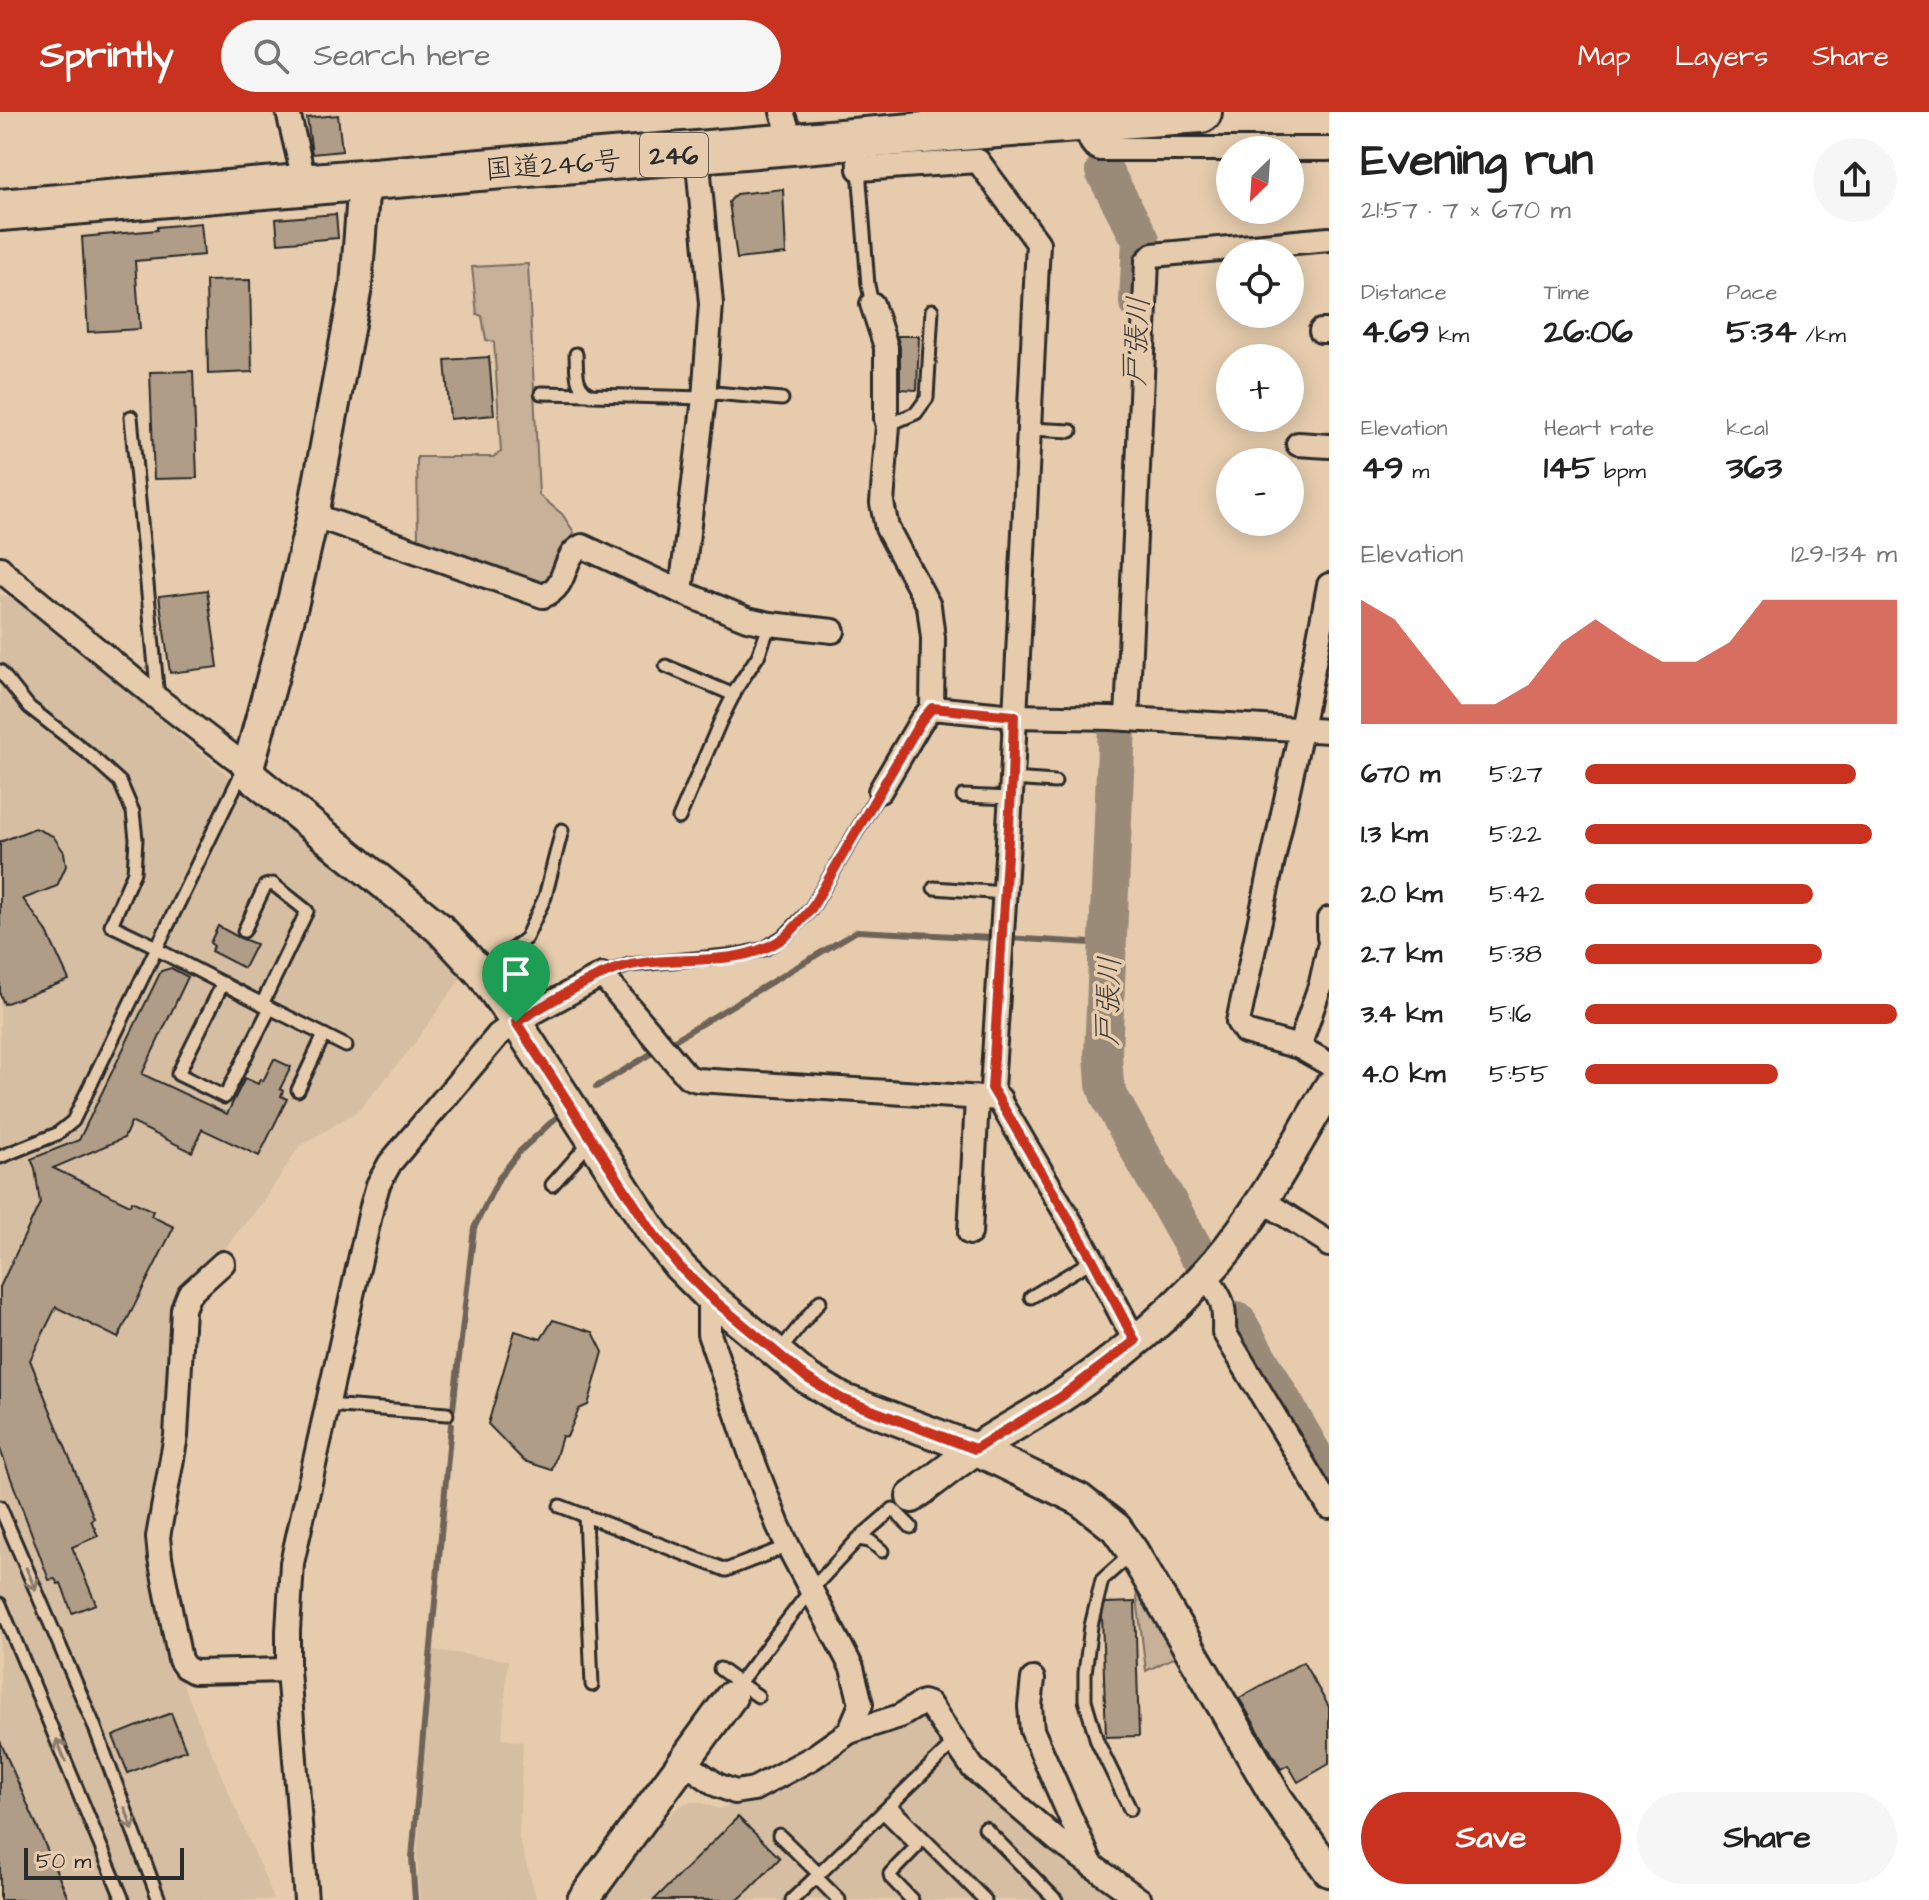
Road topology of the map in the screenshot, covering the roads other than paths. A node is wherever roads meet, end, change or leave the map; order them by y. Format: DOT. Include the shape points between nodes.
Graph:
graph roads {
  1 [pos="288,112"];
  2 [pos="1201,112"];
  3 [pos="988,120"];
  4 [pos="1089,121"];
  5 [pos="788,128"];
  6 [pos="1329,149"];
  7 [pos="697,153"];
  8 [pos="858,154"];
  9 [pos="364,181"];
  10 [pos="305,184"];
  11 [pos="0,210"];
  12 [pos="1329,239"];
  13 [pos="872,304"];
  14 [pos="932,310"];
  15 [pos="576,354"];
  16 [pos="541,393"];
  17 [pos="591,395"];
  18 [pos="704,395"];
  19 [pos="782,399"];
  20 [pos="131,417"];
  21 [pos="888,425"];
  22 [pos="1029,429"];
  23 [pos="1071,431"];
  24 [pos="1298,444"];
  25 [pos="1329,446"];
  26 [pos="313,515"];
  27 [pos="2,574"];
  28 [pos="1329,585"];
  29 [pos="681,592"];
  30 [pos="770,624"];
  31 [pos="833,631"];
  32 [pos="666,666"];
  33 [pos="0,671"];
  34 [pos="734,695"];
  35 [pos="158,699"];
  36 [pos="932,708"];
  37 [pos="1014,716"];
  38 [pos="1120,718"];
  39 [pos="1301,730"];
  40 [pos="1329,731"];
  41 [pos="246,767"];
  42 [pos="1055,782"];
  43 [pos="1011,789"];
  44 [pos="880,791"];
  45 [pos="963,796"];
  46 [pos="679,818"];
  47 [pos="562,830"];
  48 [pos="934,888"];
  49 [pos="1005,893"];
  50 [pos="1329,919"];
  51 [pos="244,931"];
  52 [pos="1329,937"];
  53 [pos="1329,947"];
  54 [pos="156,948"];
  55 [pos="482,974"];
  56 [pos="602,975"];
  57 [pos="223,983"];
  58 [pos="266,1006"];
  59 [pos="516,1022"];
  60 [pos="324,1035"];
  61 [pos="346,1046"];
  62 [pos="1299,1047"];
  63 [pos="1329,1064"];
  64 [pos="1329,1088"];
  65 [pos="298,1090"];
  66 [pos="977,1099"];
  67 [pos="1000,1099"];
  68 [pos="592,1139"];
  69 [pos="0,1157"];
  70 [pos="552,1185"];
  71 [pos="1262,1200"];
  72 [pos="970,1233"];
  73 [pos="1329,1245"];
  74 [pos="1093,1260"];
  75 [pos="223,1263"];
  76 [pos="1205,1275"];
  77 [pos="709,1296"];
  78 [pos="1031,1297"];
  79 [pos="820,1301"];
  80 [pos="1135,1341"];
  81 [pos="776,1354"];
  82 [pos="327,1405"];
  83 [pos="447,1414"];
  84 [pos="975,1449"];
  85 [pos="912,1497"];
  86 [pos="560,1506"];
  87 [pos="0,1507"];
  88 [pos="1329,1507"];
  89 [pos="585,1515"];
  90 [pos="911,1527"];
  91 [pos="858,1539"];
  92 [pos="788,1546"];
  93 [pos="882,1551"];
  94 [pos="1133,1552"];
  95 [pos="810,1591"];
  96 [pos="0,1604"];
  97 [pos="288,1670"];
  98 [pos="1033,1679"];
  99 [pos="592,1685"];
  100 [pos="737,1686"];
  101 [pos="849,1732"];
  102 [pos="954,1743"];
  103 [pos="684,1762"];
  104 [pos="886,1808"];
  105 [pos="1130,1809"];
  106 [pos="985,1828"];
  107 [pos="779,1835"];
  108 [pos="1093,1867"];
  109 [pos="1329,1871"];
  110 [pos="817,1875"];
  111 [pos="123,1900"];
  112 [pos="159,1900"];
  113 [pos="306,1900"];
  114 [pos="583,1900"];
  115 [pos="792,1900"];
  116 [pos="839,1900"];
  117 [pos="912,1900"];
  118 [pos="985,1900"];
  119 [pos="1056,1900"];
  120 [pos="1140,1900"];
  1 -- 10 [label="street"];
  2 -- 4 [label="highway, 国道246号 / 246"];
  3 -- 4 [label="highway, 国道246号 / 246"];
  3 -- 8 [label="highway, 国道246号 / 246"];
  4 -- 6 [label="street" via="1089,140 1100,149"];
  5 -- 7 [label="highway, 国道246号 / 246"];
  5 -- 8 [label="highway, 国道246号 / 246"];
  7 -- 9 [label="highway, 国道246号 / 246"];
  7 -- 18 [label="street" via="711,304"];
  8 -- 13 [label="lane"];
  8 -- 22 [label="street" via="978,161 1038,243"];
  9 -- 10 [label="highway, 国道246号 / 246"];
  9 -- 26 [label="street" via="356,287"];
  10 -- 11 [label="highway, 国道246号 / 246"];
  12 -- 38 [label="street" via="1153,255 1147,261"];
  13 -- 21 [label="street" via="886,347"];
  14 -- 21 [label="lane" via="927,398 916,413"];
  15 -- 17 [label="lane" via="578,382"];
  16 -- 17 [label="lane"];
  17 -- 18 [label="lane"];
  18 -- 19 [label="lane"];
  18 -- 29 [label="street"];
  20 -- 35 [label="lane"];
  21 -- 36 [label="street" via="882,503 887,528 929,606"];
  22 -- 23 [label="lane"];
  22 -- 37 [label="street"];
  24 -- 25 [label="street"];
  26 -- 29 [label="street" via="543,596 559,587 573,551 582,546"];
  26 -- 41 [label="street"];
  27 -- 35 [label="street"];
  28 -- 39 [label="street"];
  29 -- 30 [label="street"];
  30 -- 31 [label="street"];
  30 -- 34 [label="lane"];
  32 -- 34 [label="lane"];
  33 -- 54 [label="lane" via="29,707 120,782 133,812 134,872 111,925"];
  34 -- 46 [label="lane"];
  35 -- 41 [label="street"];
  36 -- 37 [label="street"];
  36 -- 44 [label="street"];
  37 -- 38 [label="street"];
  37 -- 43 [label="street"];
  38 -- 39 [label="street"];
  39 -- 40 [label="street"];
  39 -- 62 [label="street" via="1238,1022 1245,1032"];
  41 -- 54 [label="lane"];
  41 -- 55 [label="street" via="439,928"];
  42 -- 43 [label="lane"];
  43 -- 45 [label="lane"];
  43 -- 49 [label="street"];
  44 -- 56 [label="lane" via="811,909 786,935 764,949 737,955 629,965"];
  47 -- 55 [label="lane" via="545,897 526,938"];
  48 -- 49 [label="lane"];
  49 -- 67 [label="street" via="992,1088"];
  50 -- 52 [label="street"];
  51 -- 58 [label="lane" via="265,886 273,884 307,911"];
  53 -- 62 [label="street"];
  54 -- 57 [label="lane"];
  54 -- 69 [label="lane" via="73,1121 57,1134"];
  55 -- 59 [label="street"];
  56 -- 59 [label="street"];
  56 -- 66 [label="street" via="688,1077 697,1080"];
  57 -- 58 [label="lane"];
  57 -- 58 [label="lane" via="178,1074 225,1097"];
  58 -- 60 [label="lane"];
  59 -- 68 [label="street"];
  59 -- 82 [label="street" via="498,1035 390,1163 378,1185"];
  60 -- 61 [label="lane"];
  60 -- 65 [label="lane"];
  62 -- 63 [label="street"];
  64 -- 71 [label="street"];
  66 -- 67 [label="street"];
  66 -- 72 [label="street"];
  67 -- 74 [label="street"];
  68 -- 70 [label="lane"];
  68 -- 77 [label="street" via="653,1233"];
  71 -- 73 [label="street"];
  71 -- 76 [label="street"];
  74 -- 78 [label="lane"];
  74 -- 80 [label="street"];
  75 -- 97 [label="street" via="189,1294 183,1309 176,1436 158,1537 160,1558 185,1667 194,1672"];
  76 -- 80 [label="street"];
  76 -- 88 [label="street" via="1221,1298 1224,1332"];
  77 -- 81 [label="street"];
  77 -- 92 [label="street" via="709,1334"];
  79 -- 81 [label="lane"];
  80 -- 84 [label="street" via="1061,1397"];
  81 -- 84 [label="street" via="842,1399"];
  82 -- 83 [label="lane"];
  82 -- 97 [label="street" via="292,1563"];
  84 -- 85 [label="street"];
  84 -- 94 [label="street" via="1079,1499 1116,1528"];
  86 -- 89 [label="lane"];
  87 -- 112 [label="lane, one-way" via="94,1725"];
  89 -- 92 [label="lane" via="726,1570"];
  89 -- 99 [label="lane"];
  90 -- 91 [label="lane" via="893,1509"];
  91 -- 93 [label="lane"];
  91 -- 95 [label="lane"];
  92 -- 95 [label="street"];
  94 -- 105 [label="lane" via="1102,1580 1085,1673 1085,1700 1097,1741"];
  94 -- 109 [label="street" via="1278,1800"];
  95 -- 100 [label="lane"];
  95 -- 101 [label="street" via="852,1668 861,1704"];
  111 -- 96 [label="lane, one-way"];
  97 -- 113 [label="street"];
  98 -- 108 [label="street" via="1032,1730"];
  100 -- 103 [label="street"];
  101 -- 102 [label="street" via="900,1716 923,1702"];
  101 -- 103 [label="street" via="754,1789 735,1792"];
  102 -- 104 [label="lane"];
  102 -- 108 [label="street" via="973,1768"];
  103 -- 114 [label="street"];
  104 -- 110 [label="lane"];
  104 -- 117 [label="lane" via="917,1846 890,1874"];
  104 -- 118 [label="lane"];
  106 -- 119 [label="lane"];
  107 -- 110 [label="lane"];
  108 -- 120 [label="street"];
  110 -- 115 [label="lane"];
  110 -- 116 [label="lane"];
}
